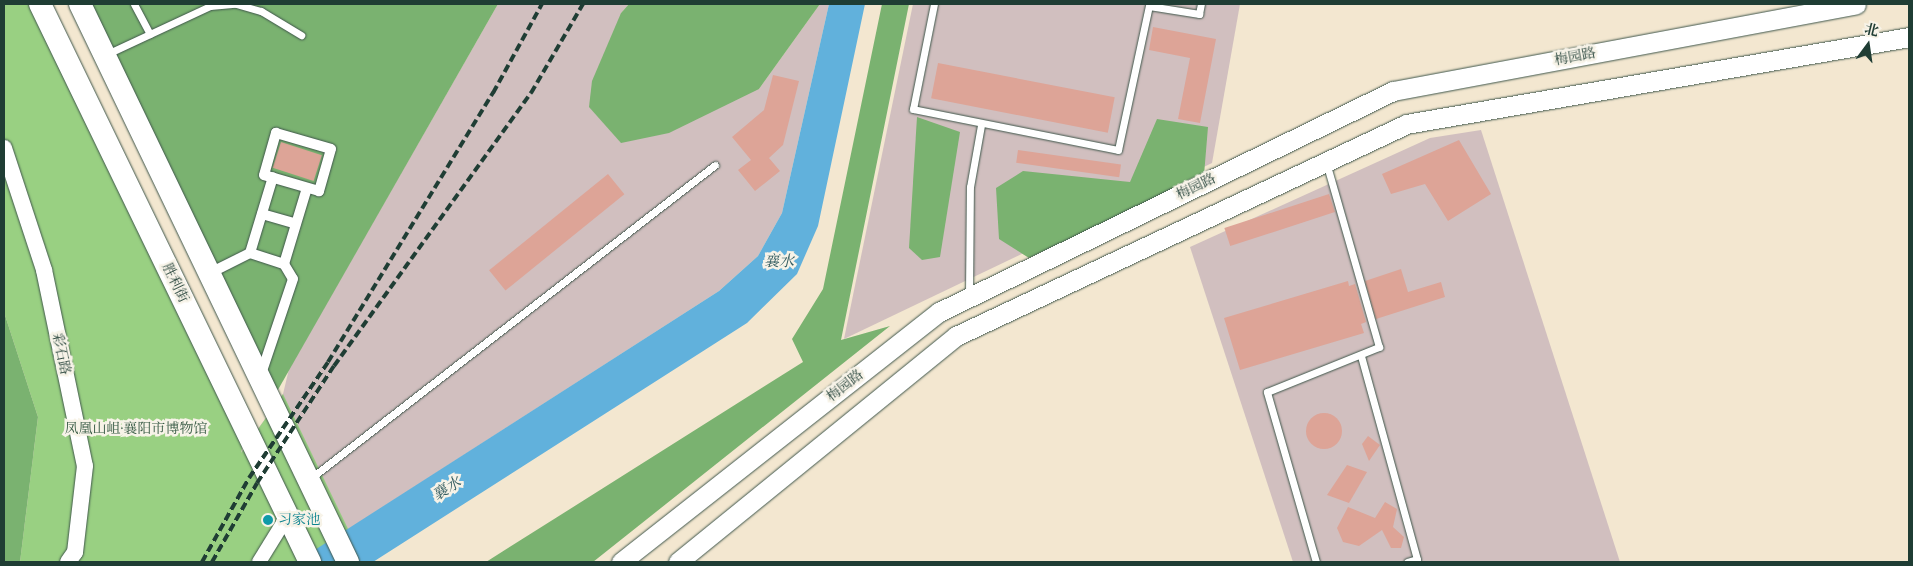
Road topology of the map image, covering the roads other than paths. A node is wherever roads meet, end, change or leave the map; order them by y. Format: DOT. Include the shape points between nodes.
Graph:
graph roads {
  1 [pos="40,4"];
  2 [pos="80,4"];
  3 [pos="134,4"];
  4 [pos="236,4"];
  5 [pos="934,4"];
  6 [pos="1201,4"];
  7 [pos="1856,4"];
  8 [pos="150,34"];
  9 [pos="301,35"];
  10 [pos="1909,37"];
  11 [pos="105,55"];
  12 [pos="980,125"];
  13 [pos="4,148"];
  14 [pos="1326,162"];
  15 [pos="716,165"];
  16 [pos="273,177"];
  17 [pos="307,188"];
  18 [pos="262,214"];
  19 [pos="296,224"];
  20 [pos="250,253"];
  21 [pos="284,264"];
  22 [pos="210,273"];
  23 [pos="969,297"];
  24 [pos="1360,356"];
  25 [pos="260,378"];
  26 [pos="309,480"];
  27 [pos="293,525"];
  28 [pos="68,562"];
  29 [pos="259,562"];
  30 [pos="310,562"];
  31 [pos="348,562"];
  32 [pos="621,562"];
  33 [pos="678,562"];
  34 [pos="1316,562"];
  35 [pos="1407,562"];
  1 -- 27 [label="highway, 胜利街"];
  2 -- 11 [label="highway"];
  3 -- 8 [label="lane"];
  4 -- 8 [label="lane" via="210,6"];
  4 -- 9 [label="lane" via="262,11"];
  5 -- 12 [label="lane" via="913,109"];
  6 -- 12 [label="lane" via="1199,14 1149,6 1118,150"];
  7 -- 23 [label="main road, 梅园路" via="1393,91"];
  8 -- 11 [label="lane"];
  10 -- 14 [label="main road" via="1406,124"];
  11 -- 22 [label="highway"];
  12 -- 23 [label="lane" via="970,187"];
  13 -- 28 [label="street, 彩石路" via="44,270 85,466 74,552"];
  14 -- 24 [label="lane" via="1379,347"];
  14 -- 33 [label="main road" via="956,336"];
  15 -- 26 [label="lane"];
  16 -- 17 [label="street"];
  16 -- 17 [label="street" via="264,174 276,133 331,149 319,191"];
  16 -- 18 [label="street"];
  17 -- 19 [label="street"];
  18 -- 19 [label="street"];
  18 -- 20 [label="street"];
  19 -- 21 [label="street"];
  20 -- 21 [label="street"];
  20 -- 22 [label="street"];
  21 -- 25 [label="street" via="293,280"];
  22 -- 25 [label="highway"];
  23 -- 32 [label="main road, 梅园路" via="939,312"];
  24 -- 34 [label="lane" via="1267,392"];
  24 -- 35 [label="lane" via="1417,559"];
  25 -- 26 [label="highway"];
  26 -- 31 [label="highway"];
  27 -- 29 [label="street"];
  27 -- 30 [label="highway, 胜利街"];
}
